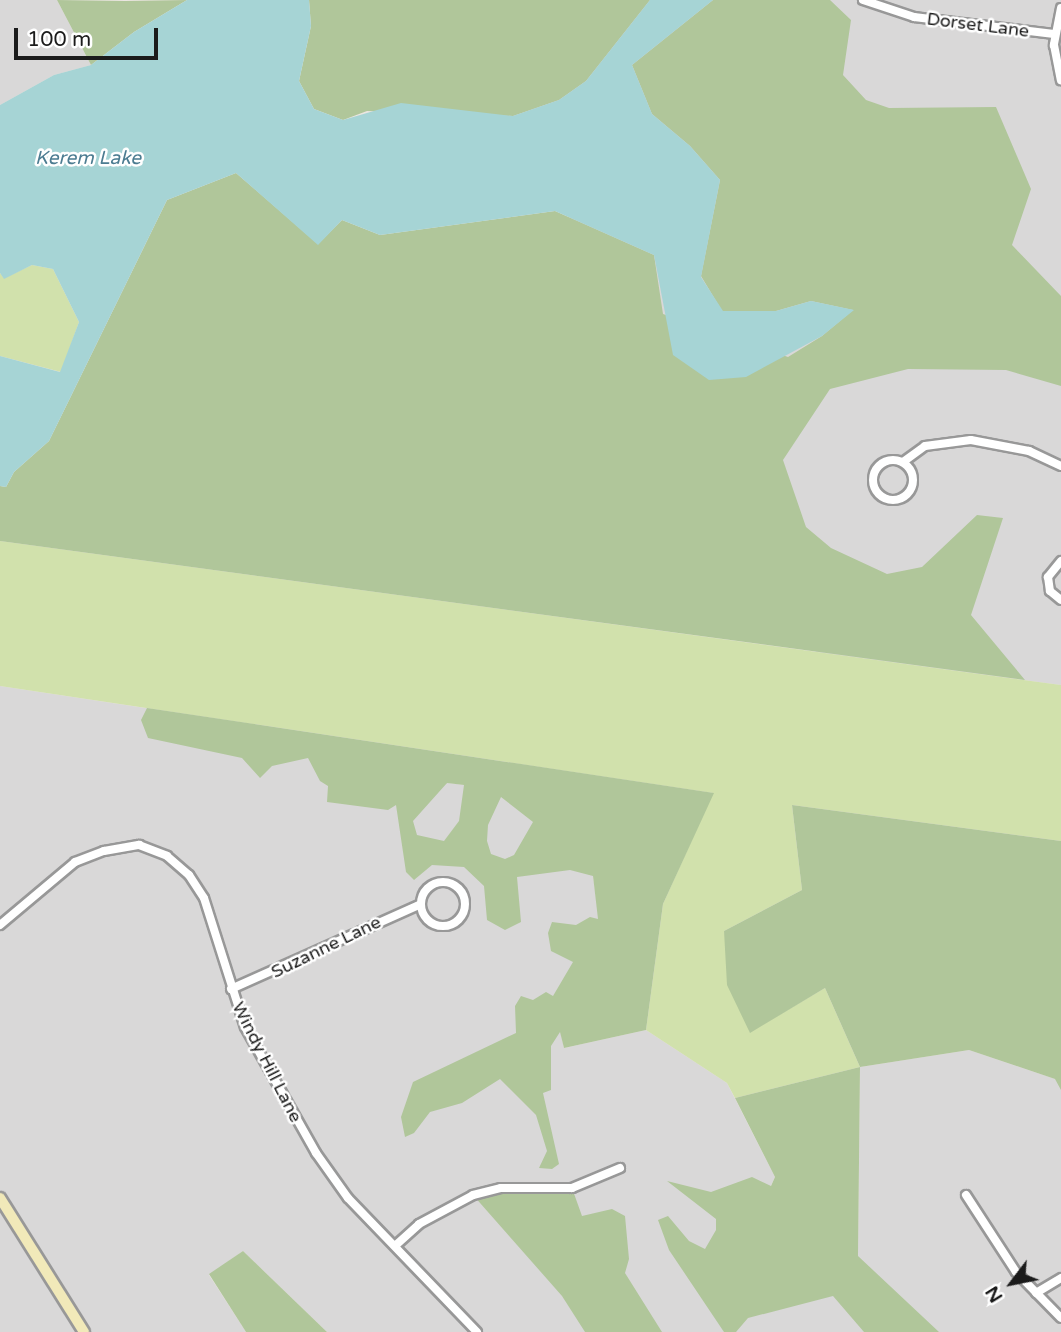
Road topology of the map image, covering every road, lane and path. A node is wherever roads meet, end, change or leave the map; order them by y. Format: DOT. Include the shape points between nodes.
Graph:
graph roads {
  1 [pos="863,0"];
  2 [pos="1061,8"];
  3 [pos="1054,34"];
  4 [pos="1061,80"];
  5 [pos="903,462"];
  6 [pos="1061,466"];
  7 [pos="1061,561"];
  8 [pos="1061,600"];
  9 [pos="421,904"];
  10 [pos="0,925"];
  11 [pos="231,989"];
  12 [pos="620,1168"];
  13 [pos="966,1195"];
  14 [pos="0,1198"];
  15 [pos="396,1245"];
  16 [pos="1061,1278"];
  17 [pos="1036,1293"];
  18 [pos="1061,1318"];
  19 [pos="84,1332"];
  20 [pos="477,1332"];
  1 -- 3 [label="street, Dorset Lane" via="914,17"];
  2 -- 3 [label="street"];
  3 -- 4 [label="street"];
  5 -- 5 [label="street" via="890,459 874,471 873,485 881,496 893,500 910,491 912,472"];
  5 -- 6 [label="street" via="925,446 971,440 1029,451"];
  7 -- 8 [label="street" via="1048,577 1050,590"];
  9 -- 9 [label="street, Suzanne Lane" via="425,918 443,927 461,918 465,905 461,891 443,882 430,886"];
  9 -- 11 [label="street, Suzanne Lane"];
  10 -- 11 [label="street, Windy Hill Lane" via="75,862 139,845 167,856 190,875 204,898"];
  11 -- 15 [label="street, Windy Hill Lane" via="264,1064 316,1153 348,1198"];
  12 -- 15 [label="street" via="572,1188 501,1188 473,1195 419,1224"];
  13 -- 17 [label="street" via="1008,1262"];
  14 -- 19 [label="street"];
  15 -- 20 [label="street, Windy Hill Lane"];
  16 -- 17 [label="street"];
  17 -- 18 [label="street"];
}
